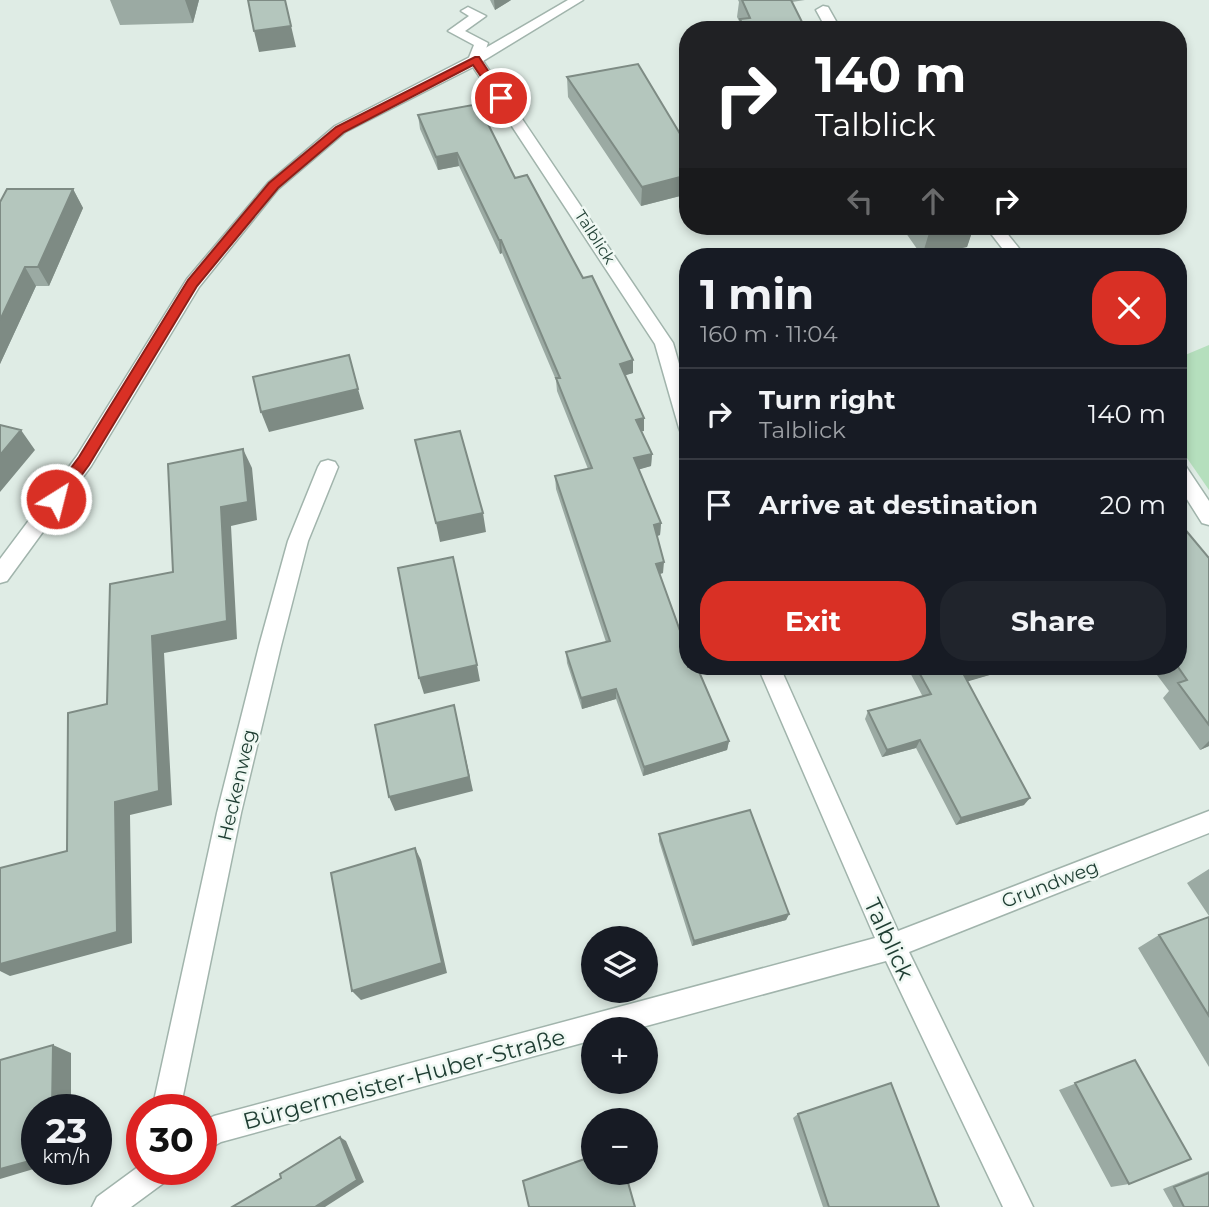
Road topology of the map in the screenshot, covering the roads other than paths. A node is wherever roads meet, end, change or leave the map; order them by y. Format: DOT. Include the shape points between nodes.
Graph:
graph roads {
  1 [pos="577,0"];
  2 [pos="823,10"];
  3 [pos="468,11"];
  4 [pos="829,21"];
  5 [pos="475,60"];
  6 [pos="679,396"];
  7 [pos="328,467"];
  8 [pos="1187,484"];
  9 [pos="1209,517"];
  10 [pos="0,575"];
  11 [pos="773,675"];
  12 [pos="1209,822"];
  13 [pos="892,946"];
  14 [pos="169,1094"];
  15 [pos="217,1129"];
  16 [pos="136,1185"];
  17 [pos="107,1207"];
  18 [pos="1018,1207"];
  1 -- 5 [label="street"];
  2 -- 4 [label="street"];
  3 -- 5 [label="street, Talblick" via="479,16 455,31 481,43"];
  5 -- 6 [label="street, Talblick" via="664,343"];
  5 -- 10 [label="street" via="340,129 274,186 193,283 84,461"];
  7 -- 14 [label="street, Heckenweg" via="298,541 270,646"];
  8 -- 9 [label="street"];
  11 -- 13 [label="street, Talblick"];
  12 -- 13 [label="street, Grundweg"];
  13 -- 15 [label="street, Bürgermeister-Huber-Straße"];
  13 -- 18 [label="street, Talblick"];
  16 -- 17 [label="street"];
}
